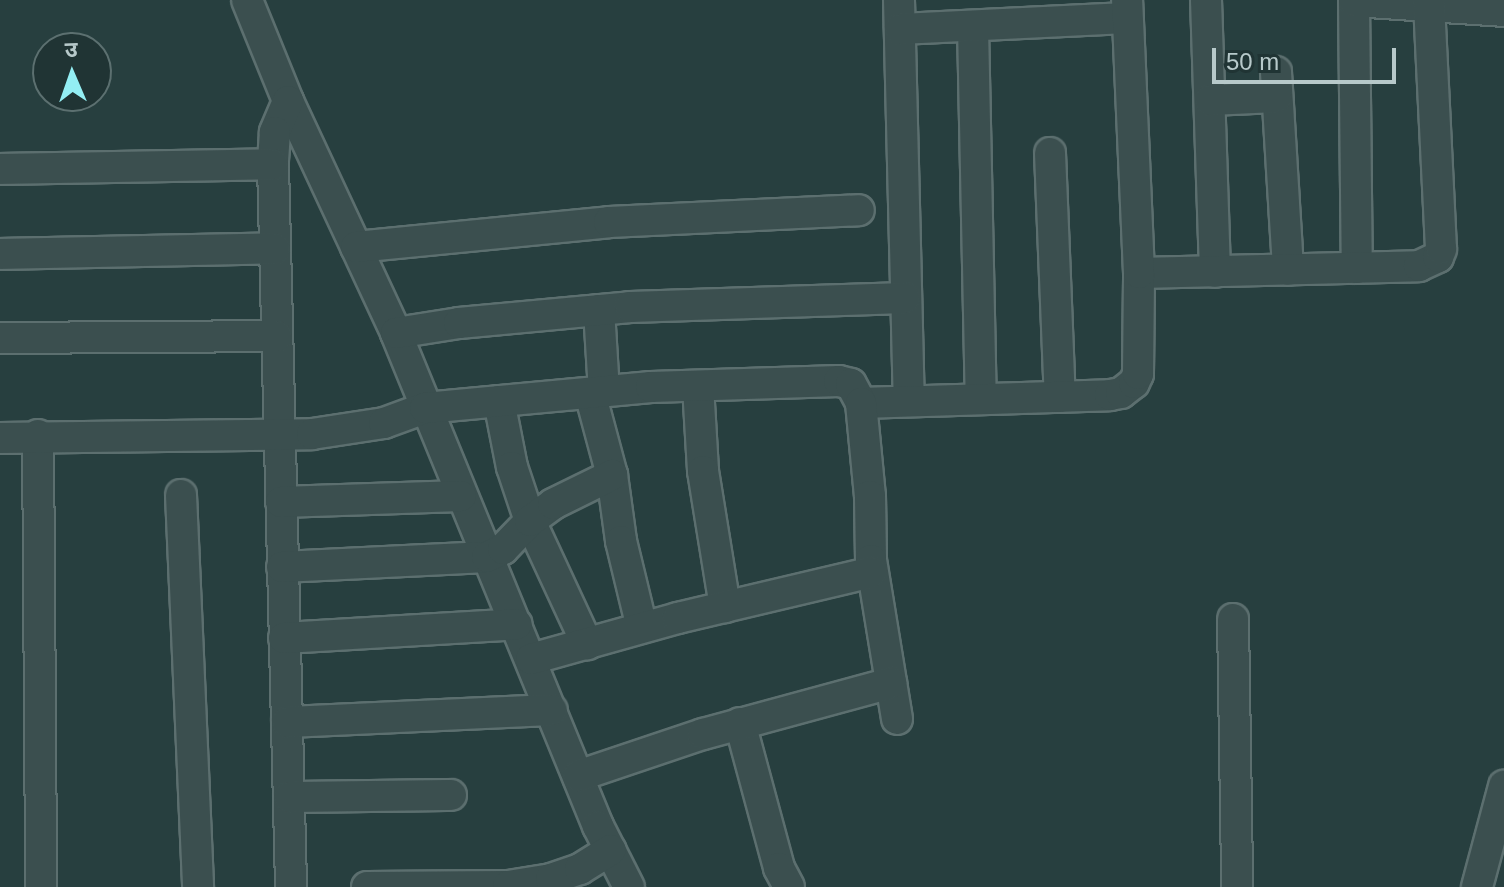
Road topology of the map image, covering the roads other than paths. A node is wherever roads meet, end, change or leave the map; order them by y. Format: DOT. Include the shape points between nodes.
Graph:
graph roads {
  1 [pos="247,0"];
  2 [pos="1206,0"];
  3 [pos="1354,1"];
  4 [pos="1429,2"];
  5 [pos="1127,9"];
  6 [pos="1042,11"];
  7 [pos="1504,11"];
  8 [pos="900,14"];
  9 [pos="973,27"];
  10 [pos="1210,100"];
  11 [pos="288,101"];
  12 [pos="1050,153"];
  13 [pos="273,164"];
  14 [pos="0,169"];
  15 [pos="859,210"];
  16 [pos="356,247"];
  17 [pos="275,248"];
  18 [pos="0,254"];
  19 [pos="1357,268"];
  20 [pos="1288,270"];
  21 [pos="1215,272"];
  22 [pos="1139,273"];
  23 [pos="905,298"];
  24 [pos="599,310"];
  25 [pos="396,333"];
  26 [pos="277,336"];
  27 [pos="0,338"];
  28 [pos="698,386"];
  29 [pos="597,392"];
  30 [pos="1060,397"];
  31 [pos="981,399"];
  32 [pos="499,401"];
  33 [pos="909,401"];
  34 [pos="861,403"];
  35 [pos="425,408"];
  36 [pos="38,435"];
  37 [pos="279,435"];
  38 [pos="0,438"];
  39 [pos="612,475"];
  40 [pos="181,495"];
  41 [pos="461,496"];
  42 [pos="281,502"];
  43 [pos="530,521"];
  44 [pos="487,557"];
  45 [pos="282,567"];
  46 [pos="872,572"];
  47 [pos="725,607"];
  48 [pos="1233,619"];
  49 [pos="517,624"];
  50 [pos="642,628"];
  51 [pos="284,638"];
  52 [pos="587,644"];
  53 [pos="531,659"];
  54 [pos="891,683"];
  55 [pos="552,710"];
  56 [pos="897,719"];
  57 [pos="287,722"];
  58 [pos="740,723"];
  59 [pos="578,776"];
  60 [pos="1504,786"];
  61 [pos="451,795"];
  62 [pos="289,797"];
  63 [pos="611,850"];
  64 [pos="41,887"];
  65 [pos="198,887"];
  66 [pos="291,887"];
  67 [pos="367,887"];
  68 [pos="629,887"];
  69 [pos="789,887"];
  70 [pos="1237,887"];
  71 [pos="1477,887"];
  1 -- 11 [label="street"];
  2 -- 10 [label="street"];
  3 -- 4 [label="street"];
  3 -- 19 [label="street"];
  4 -- 7 [label="street" via="1469,11"];
  4 -- 19 [label="street" via="1441,249 1433,262 1419,266"];
  5 -- 6 [label="street"];
  5 -- 22 [label="street"];
  6 -- 9 [label="street"];
  8 -- 9 [label="street"];
  8 -- 23 [label="street"];
  9 -- 31 [label="street"];
  10 -- 20 [label="street" via="1276,85"];
  10 -- 21 [label="street"];
  11 -- 13 [label="street" via="275,132"];
  11 -- 16 [label="street"];
  12 -- 30 [label="street"];
  13 -- 14 [label="street"];
  13 -- 17 [label="street"];
  15 -- 16 [label="street" via="609,222"];
  16 -- 25 [label="street"];
  17 -- 18 [label="street"];
  17 -- 26 [label="street"];
  19 -- 20 [label="street"];
  20 -- 21 [label="street"];
  21 -- 22 [label="street"];
  22 -- 30 [label="street" via="1134,383 1121,393"];
  23 -- 24 [label="street"];
  23 -- 33 [label="street"];
  24 -- 25 [label="street"];
  24 -- 29 [label="street"];
  25 -- 35 [label="street"];
  26 -- 27 [label="street"];
  26 -- 37 [label="street"];
  28 -- 29 [label="street"];
  28 -- 34 [label="street" via="839,381 851,384"];
  28 -- 47 [label="street" via="703,471"];
  29 -- 32 [label="street"];
  29 -- 39 [label="street"];
  30 -- 31 [label="street"];
  31 -- 33 [label="street"];
  32 -- 35 [label="street"];
  32 -- 43 [label="street"];
  33 -- 34 [label="street"];
  34 -- 46 [label="street"];
  35 -- 37 [label="street" via="359,428"];
  35 -- 41 [label="street"];
  36 -- 37 [label="street"];
  36 -- 38 [label="street"];
  36 -- 64 [label="street"];
  37 -- 42 [label="street"];
  39 -- 43 [label="street"];
  39 -- 50 [label="street"];
  40 -- 65 [label="street"];
  41 -- 42 [label="street"];
  41 -- 44 [label="street"];
  42 -- 45 [label="street"];
  43 -- 44 [label="street" via="503,549"];
  43 -- 52 [label="street"];
  44 -- 45 [label="street"];
  44 -- 49 [label="street"];
  45 -- 51 [label="street"];
  46 -- 47 [label="street"];
  46 -- 54 [label="street"];
  47 -- 50 [label="street"];
  48 -- 70 [label="street"];
  49 -- 51 [label="street"];
  49 -- 53 [label="street"];
  50 -- 52 [label="street"];
  51 -- 57 [label="street"];
  52 -- 53 [label="street"];
  53 -- 55 [label="street"];
  54 -- 56 [label="street"];
  54 -- 58 [label="street"];
  55 -- 57 [label="street"];
  55 -- 59 [label="street"];
  57 -- 62 [label="street"];
  58 -- 59 [label="street"];
  58 -- 69 [label="street" via="779,868"];
  59 -- 63 [label="street"];
  60 -- 71 [label="street"];
  61 -- 62 [label="street"];
  62 -- 66 [label="street"];
  63 -- 67 [label="street" via="580,869 508,886"];
  63 -- 68 [label="street"];
}
